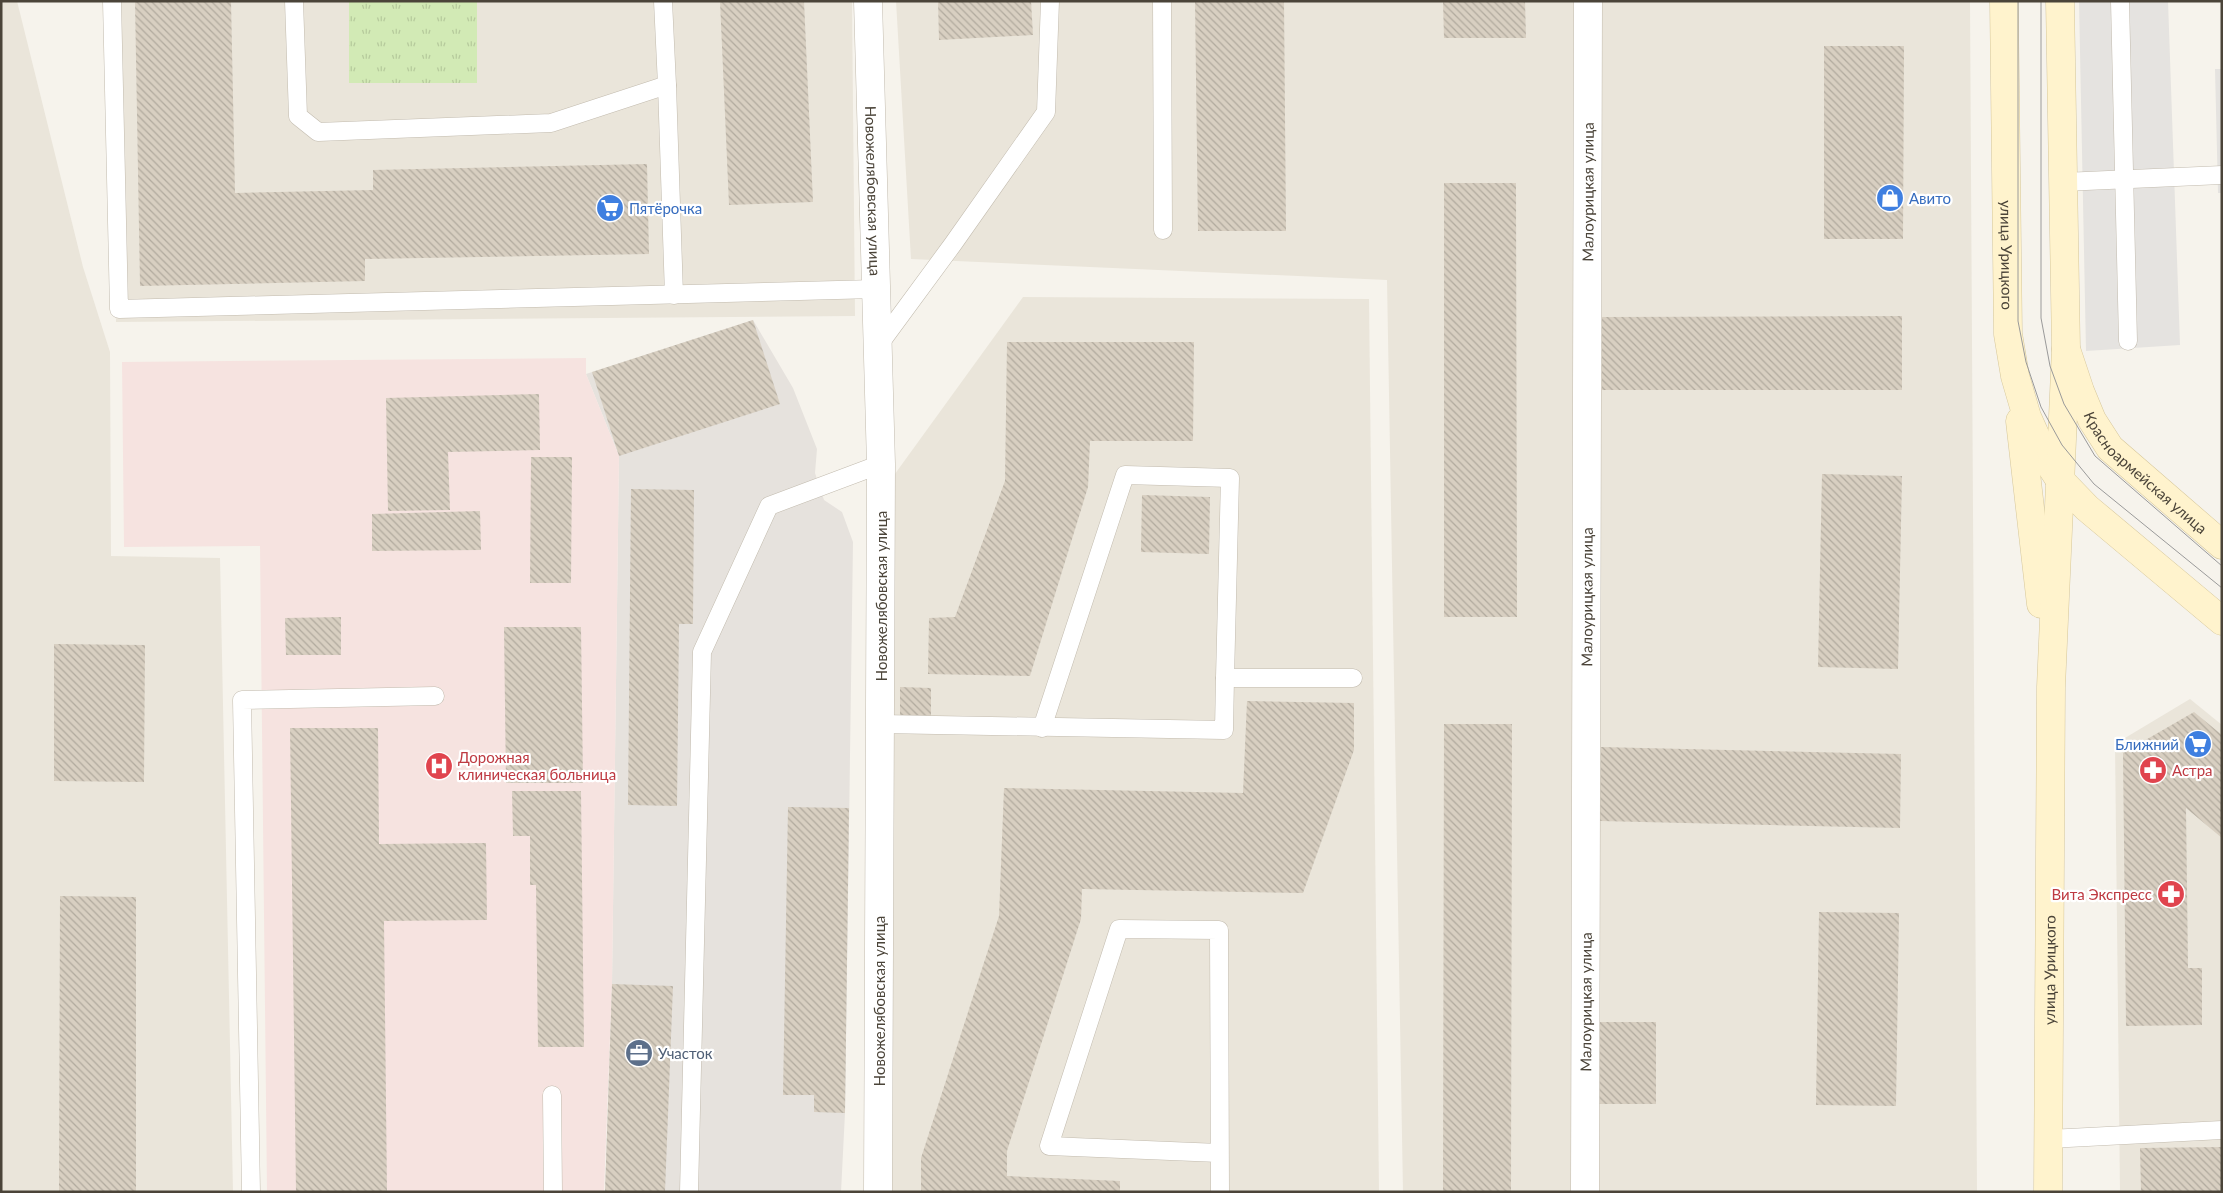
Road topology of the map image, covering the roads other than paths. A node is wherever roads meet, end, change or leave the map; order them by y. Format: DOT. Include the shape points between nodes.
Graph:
graph roads {
  1 [pos="112,1"];
  2 [pos="294,1"];
  3 [pos="663,1"];
  4 [pos="868,1"];
  5 [pos="1050,1"];
  6 [pos="1162,1"];
  7 [pos="1588,1"];
  8 [pos="2004,1"];
  9 [pos="2060,1"];
  10 [pos="2120,1"];
  11 [pos="667,85"];
  12 [pos="2222,175"];
  13 [pos="2124,179"];
  14 [pos="2063,182"];
  15 [pos="1163,230"];
  16 [pos="875,289"];
  17 [pos="674,294"];
  18 [pos="2128,341"];
  19 [pos="876,348"];
  20 [pos="2066,349"];
  21 [pos="2015,376"];
  22 [pos="880,464"];
  23 [pos="2065,486"];
  24 [pos="2222,545"];
  25 [pos="2222,621"];
  26 [pos="1225,678"];
  27 [pos="1353,678"];
  28 [pos="2051,687"];
  29 [pos="435,696"];
  30 [pos="881,724"];
  31 [pos="1042,728"];
  32 [pos="552,1095"];
  33 [pos="2222,1130"];
  34 [pos="2049,1139"];
  35 [pos="1219,1153"];
  36 [pos="251,1192"];
  37 [pos="553,1192"];
  38 [pos="689,1192"];
  39 [pos="878,1192"];
  40 [pos="1220,1192"];
  41 [pos="1585,1192"];
  42 [pos="2048,1192"];
  1 -- 17 [label="lane" via="119,309"];
  2 -- 11 [label="lane" via="298,116 318,132 551,123"];
  3 -- 11 [label="lane"];
  4 -- 16 [label="street, Новожелябовская улица"];
  5 -- 19 [label="lane" via="1046,112"];
  6 -- 15 [label="lane"];
  7 -- 41 [label="street, Малоурицкая улица"];
  8 -- 21 [label="main road, улица Урицкого" via="2008,334"];
  9 -- 14 [label="main road"];
  10 -- 13 [label="lane"];
  11 -- 17 [label="lane"];
  12 -- 13 [label="lane"];
  13 -- 14 [label="lane"];
  13 -- 18 [label="lane"];
  14 -- 20 [label="main road"];
  16 -- 17 [label="lane"];
  16 -- 19 [label="street, Новожелябовская улица"];
  19 -- 22 [label="street, Новожелябовская улица"];
  20 -- 23 [label="main road"];
  20 -- 24 [label="main road, Красноармейская улица" via="2092,420 2110,448"];
  21 -- 23 [label="main road, улица Урицкого" via="2027,417 2045,457"];
  21 -- 28 [label="main road"];
  22 -- 30 [label="street, Новожелябовская улица"];
  22 -- 38 [label="lane" via="769,506 702,652"];
  23 -- 25 [label="main road"];
  23 -- 28 [label="main road"];
  26 -- 27 [label="lane"];
  26 -- 31 [label="lane" via="1224,730"];
  26 -- 31 [label="lane" via="1230,478 1125,475"];
  28 -- 34 [label="main road, улица Урицкого"];
  29 -- 36 [label="lane" via="242,700"];
  30 -- 31 [label="lane"];
  30 -- 39 [label="street, Новожелябовская улица"];
  32 -- 37 [label="lane"];
  33 -- 34 [label="lane"];
  34 -- 42 [label="main road, улица Урицкого"];
  35 -- 35 [label="lane" via="1219,930 1119,929 1049,1146"];
  35 -- 40 [label="lane"];
}
